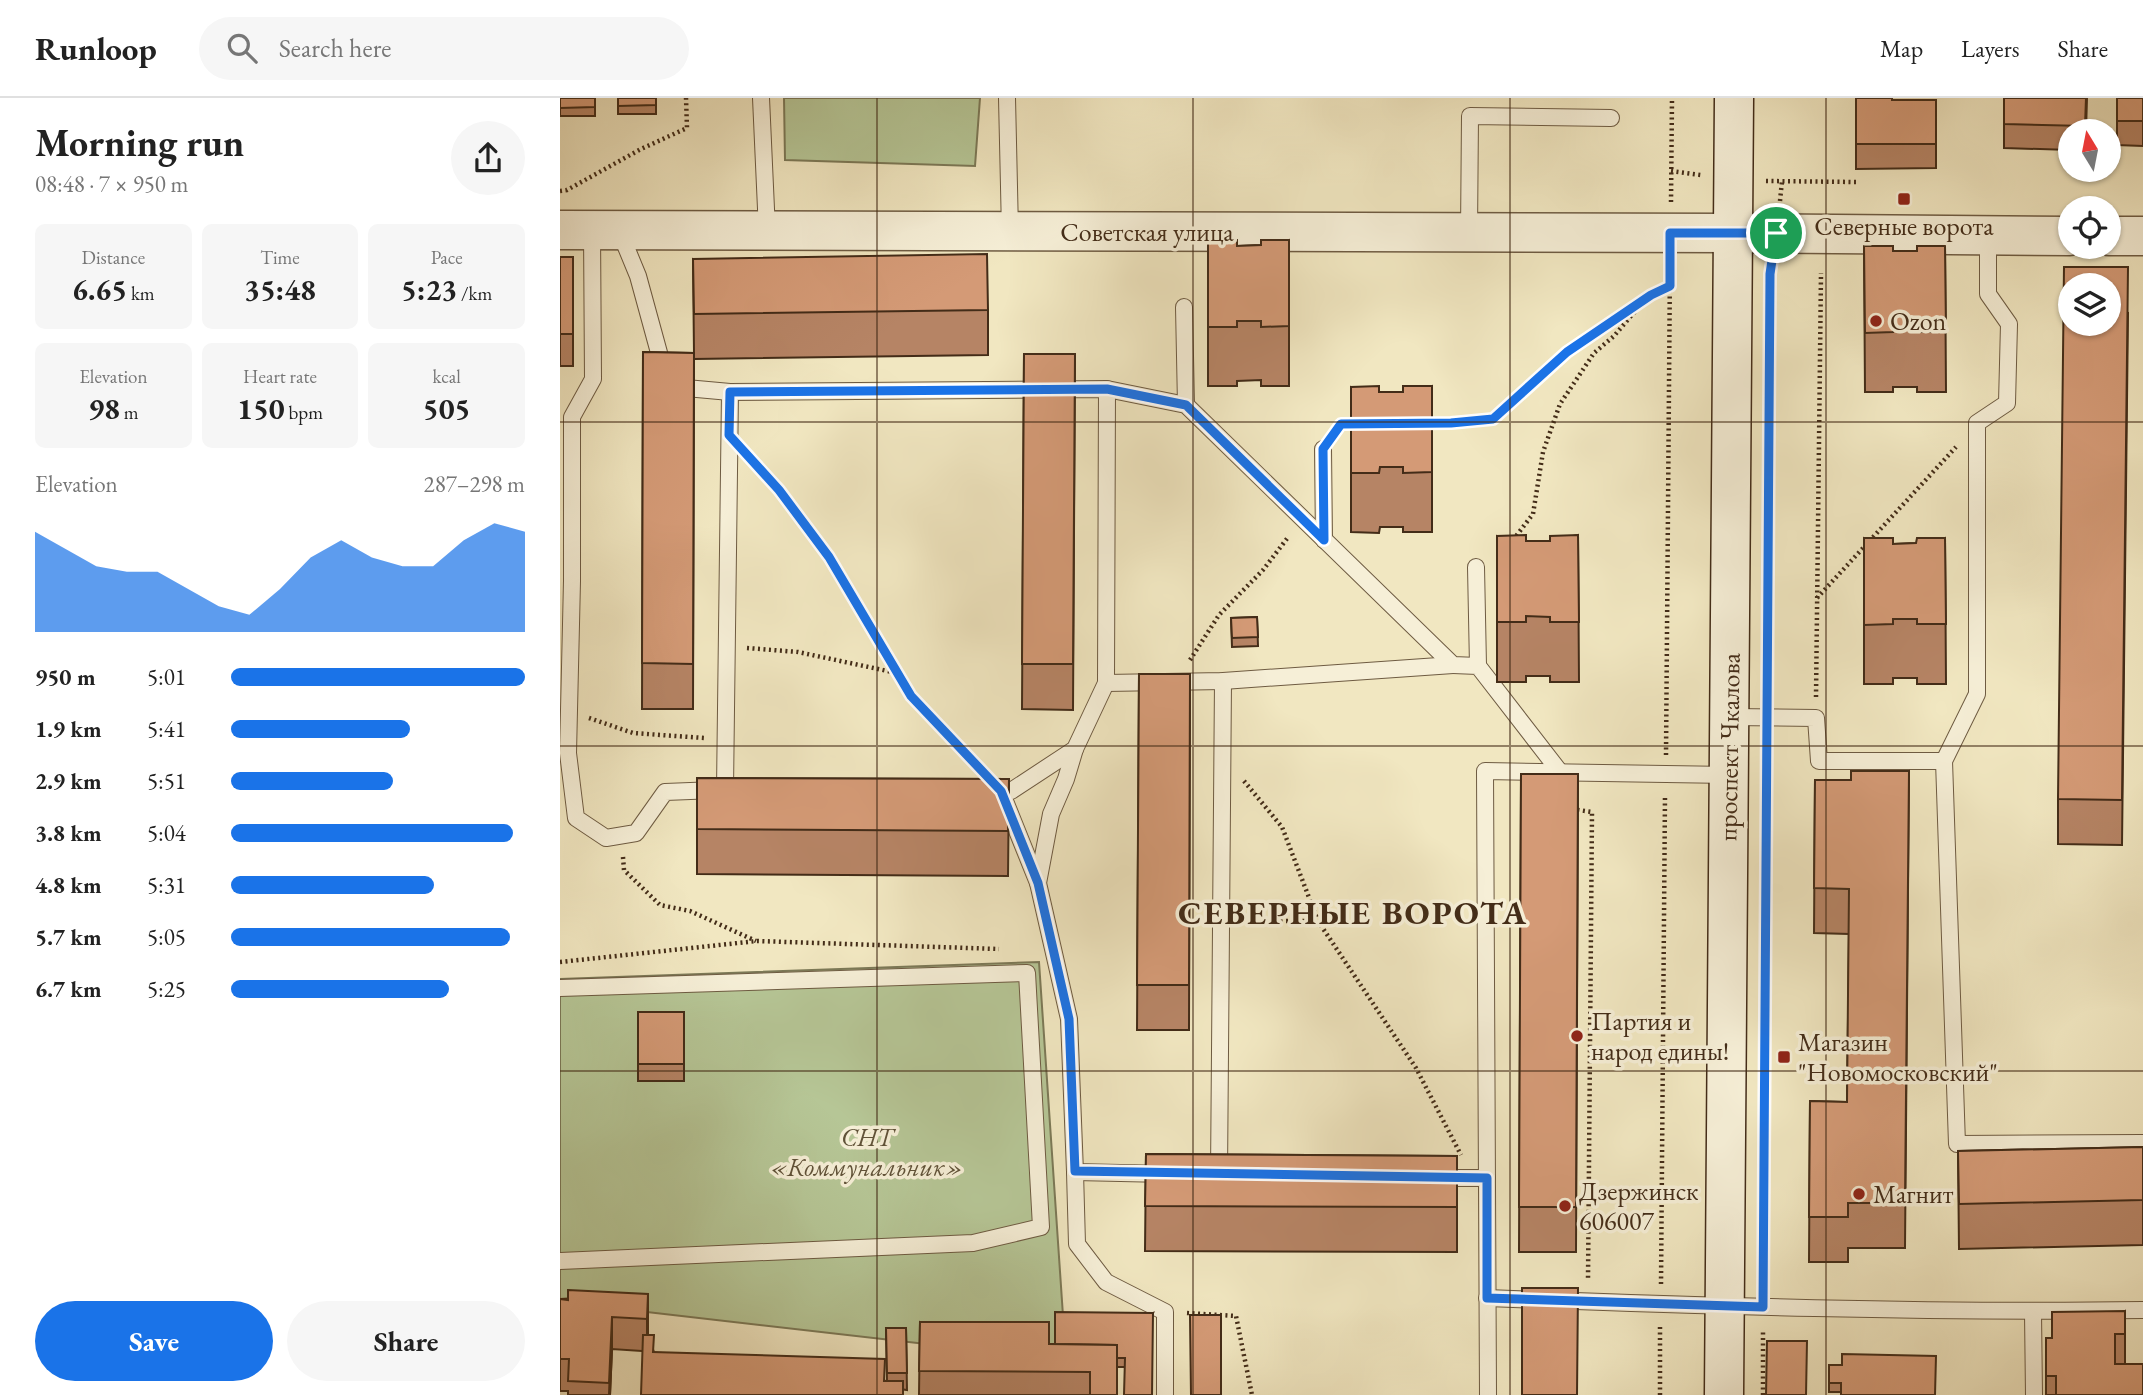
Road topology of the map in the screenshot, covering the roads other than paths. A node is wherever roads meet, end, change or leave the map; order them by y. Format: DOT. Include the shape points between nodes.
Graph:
graph roads {
  1 [pos="761,98"];
  2 [pos="1007,98"];
  3 [pos="1734,98"];
  4 [pos="1611,118"];
  5 [pos="591,230"];
  6 [pos="767,231"];
  7 [pos="1010,232"];
  8 [pos="1469,232"];
  9 [pos="1733,233"];
  10 [pos="1988,235"];
  11 [pos="2058,236"];
  12 [pos="2121,236"];
  13 [pos="2143,236"];
  14 [pos="1184,307"];
  15 [pos="1107,389"];
  16 [pos="730,392"];
  17 [pos="1186,405"];
  18 [pos="1323,449"];
  19 [pos="1324,540"];
  20 [pos="1476,567"];
  21 [pos="1453,665"];
  22 [pos="1478,666"];
  23 [pos="1223,681"];
  24 [pos="1106,682"];
  25 [pos="1730,717"];
  26 [pos="1075,749"];
  27 [pos="1944,761"];
  28 [pos="1560,772"];
  29 [pos="1729,775"];
  30 [pos="725,789"];
  31 [pos="752,789"];
  32 [pos="969,791"];
  33 [pos="1001,791"];
  34 [pos="1038,883"];
  35 [pos="560,988"];
  36 [pos="2143,1143"];
  37 [pos="1075,1171"];
  38 [pos="1179,1174"];
  39 [pos="1219,1175"];
  40 [pos="1420,1177"];
  41 [pos="1480,1178"];
  42 [pos="560,1261"];
  43 [pos="1487,1298"];
  44 [pos="1724,1307"];
  45 [pos="2143,1310"];
  46 [pos="2033,1312"];
  47 [pos="1165,1395"];
  48 [pos="1488,1395"];
  49 [pos="1724,1395"];
  50 [pos="2034,1395"];
  1 -- 6 [label="lane"];
  2 -- 7 [label="lane"];
  3 -- 9 [label="street, проспект Чкалова"];
  4 -- 8 [label="lane" via="1470,117"];
  5 -- 6 [label="street, Советская улица"];
  5 -- 16 [label="lane" via="638,276 669,387"];
  5 -- 30 [label="lane" via="593,379 572,417 568,753 576,818 606,838 636,833 665,792"];
  6 -- 7 [label="street, Советская улица"];
  7 -- 8 [label="street, Советская улица"];
  8 -- 9 [label="street, Советская улица"];
  9 -- 10 [label="street, Советская улица"];
  9 -- 25 [label="street, проспект Чкалова"];
  10 -- 11 [label="street, Советская улица"];
  10 -- 27 [label="lane" via="1988,294 2009,324 2007,403 1978,423 1977,694"];
  12 -- 13 [label="street"];
  14 -- 17 [label="lane"];
  15 -- 16 [label="lane"];
  15 -- 17 [label="lane"];
  15 -- 24 [label="lane"];
  16 -- 30 [label="lane"];
  17 -- 19 [label="lane"];
  18 -- 19 [label="lane"];
  19 -- 21 [label="lane"];
  20 -- 22 [label="lane"];
  21 -- 22 [label="lane"];
  21 -- 23 [label="lane"];
  22 -- 28 [label="lane"];
  23 -- 24 [label="lane"];
  23 -- 39 [label="lane"];
  24 -- 26 [label="lane"];
  25 -- 27 [label="lane" via="1816,718 1819,761"];
  25 -- 29 [label="street, проспект Чкалова"];
  26 -- 33 [label="lane" via="1011,791"];
  26 -- 34 [label="lane" via="1051,814"];
  27 -- 36 [label="lane" via="1957,1144"];
  28 -- 29 [label="lane"];
  28 -- 41 [label="lane" via="1485,771"];
  29 -- 44 [label="street, проспект Чкалова"];
  30 -- 31 [label="lane"];
  32 -- 33 [label="lane"];
  33 -- 34 [label="lane"];
  34 -- 37 [label="lane" via="1069,1019"];
  35 -- 42 [label="lane" via="1027,973 1041,1227 973,1243"];
  37 -- 38 [label="lane"];
  37 -- 47 [label="lane" via="1077,1244 1106,1282 1165,1312"];
  40 -- 41 [label="lane"];
  41 -- 43 [label="lane"];
  43 -- 44 [label="lane"];
  43 -- 48 [label="lane"];
  44 -- 46 [label="lane"];
  44 -- 49 [label="street, проспект Чкалова"];
  45 -- 46 [label="lane"];
  46 -- 50 [label="lane"];
}
